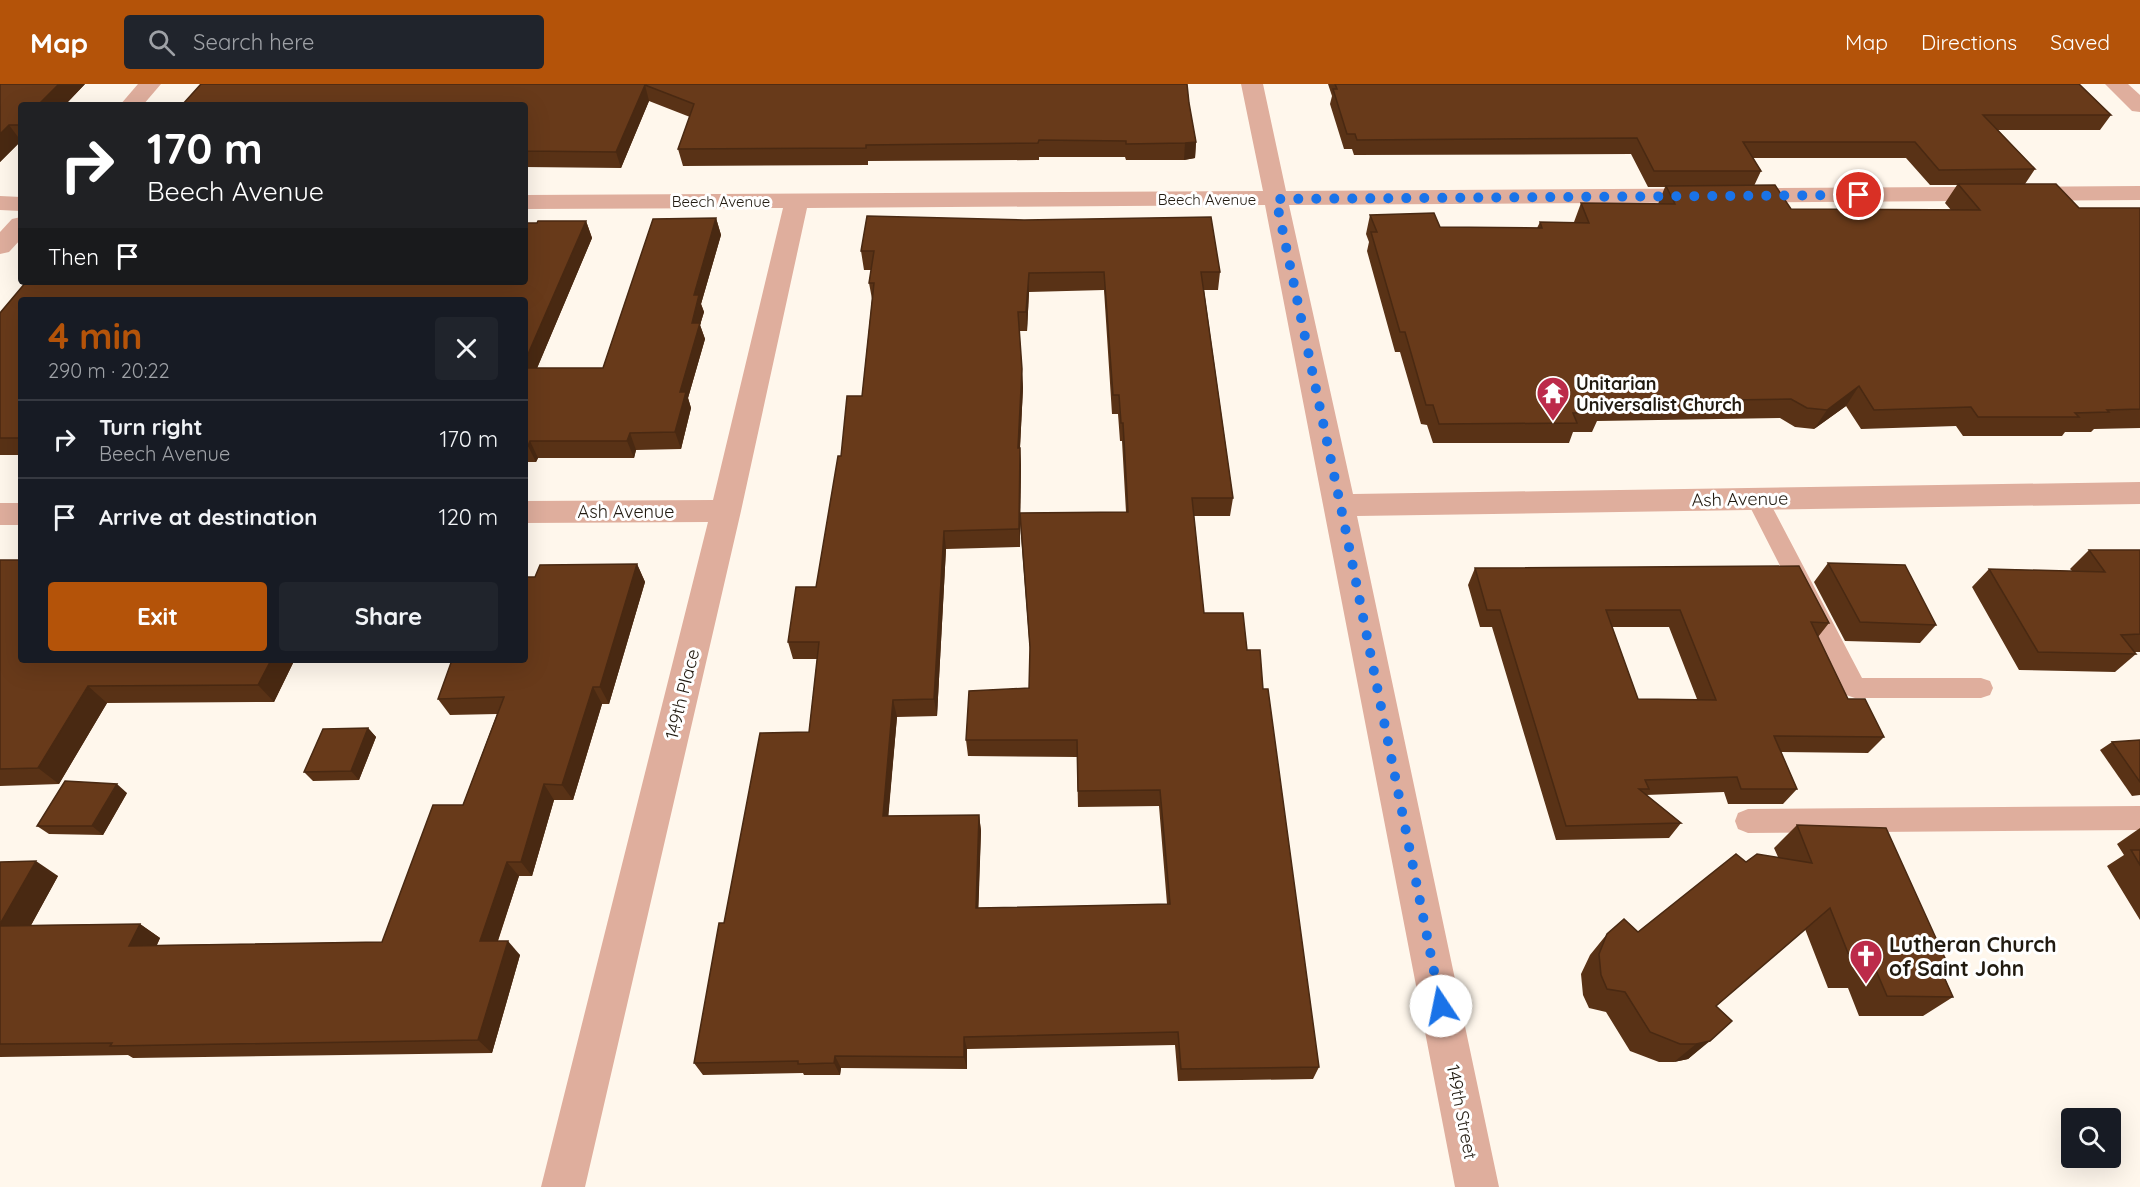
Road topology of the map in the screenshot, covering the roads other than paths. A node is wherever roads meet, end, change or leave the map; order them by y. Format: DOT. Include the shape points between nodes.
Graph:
graph roads {
  1 [pos="150,84"];
  2 [pos="1252,84"];
  3 [pos="2116,84"];
  4 [pos="134,102"];
  5 [pos="2140,106"];
  6 [pos="2140,193"];
  7 [pos="1276,199"];
  8 [pos="797,200"];
  9 [pos="528,202"];
  10 [pos="0,203"];
  11 [pos="18,204"];
  12 [pos="18,227"];
  13 [pos="0,247"];
  14 [pos="2140,494"];
  15 [pos="1757,499"];
  16 [pos="1340,505"];
  17 [pos="726,511"];
  18 [pos="528,512"];
  19 [pos="0,514"];
  20 [pos="18,514"];
  21 [pos="1981,688"];
  22 [pos="2140,818"];
  23 [pos="1748,821"];
  24 [pos="563,1187"];
  25 [pos="1477,1187"];
  1 -- 4 [label="street"];
  2 -- 7 [label="street, 149th Street"];
  3 -- 5 [label="street"];
  6 -- 7 [label="street, Beech Avenue"];
  7 -- 8 [label="street, Beech Avenue"];
  7 -- 16 [label="street, 149th Street"];
  8 -- 9 [label="street, Beech Avenue"];
  8 -- 17 [label="street, 149th Place"];
  10 -- 11 [label="street"];
  12 -- 13 [label="street"];
  14 -- 15 [label="street, Ash Avenue"];
  15 -- 16 [label="street, Ash Avenue"];
  15 -- 21 [label="lane" via="1855,688"];
  16 -- 25 [label="street, 149th Street"];
  17 -- 18 [label="street, Ash Avenue"];
  17 -- 24 [label="street, 149th Place"];
  19 -- 20 [label="street"];
  22 -- 23 [label="lane"];
}
